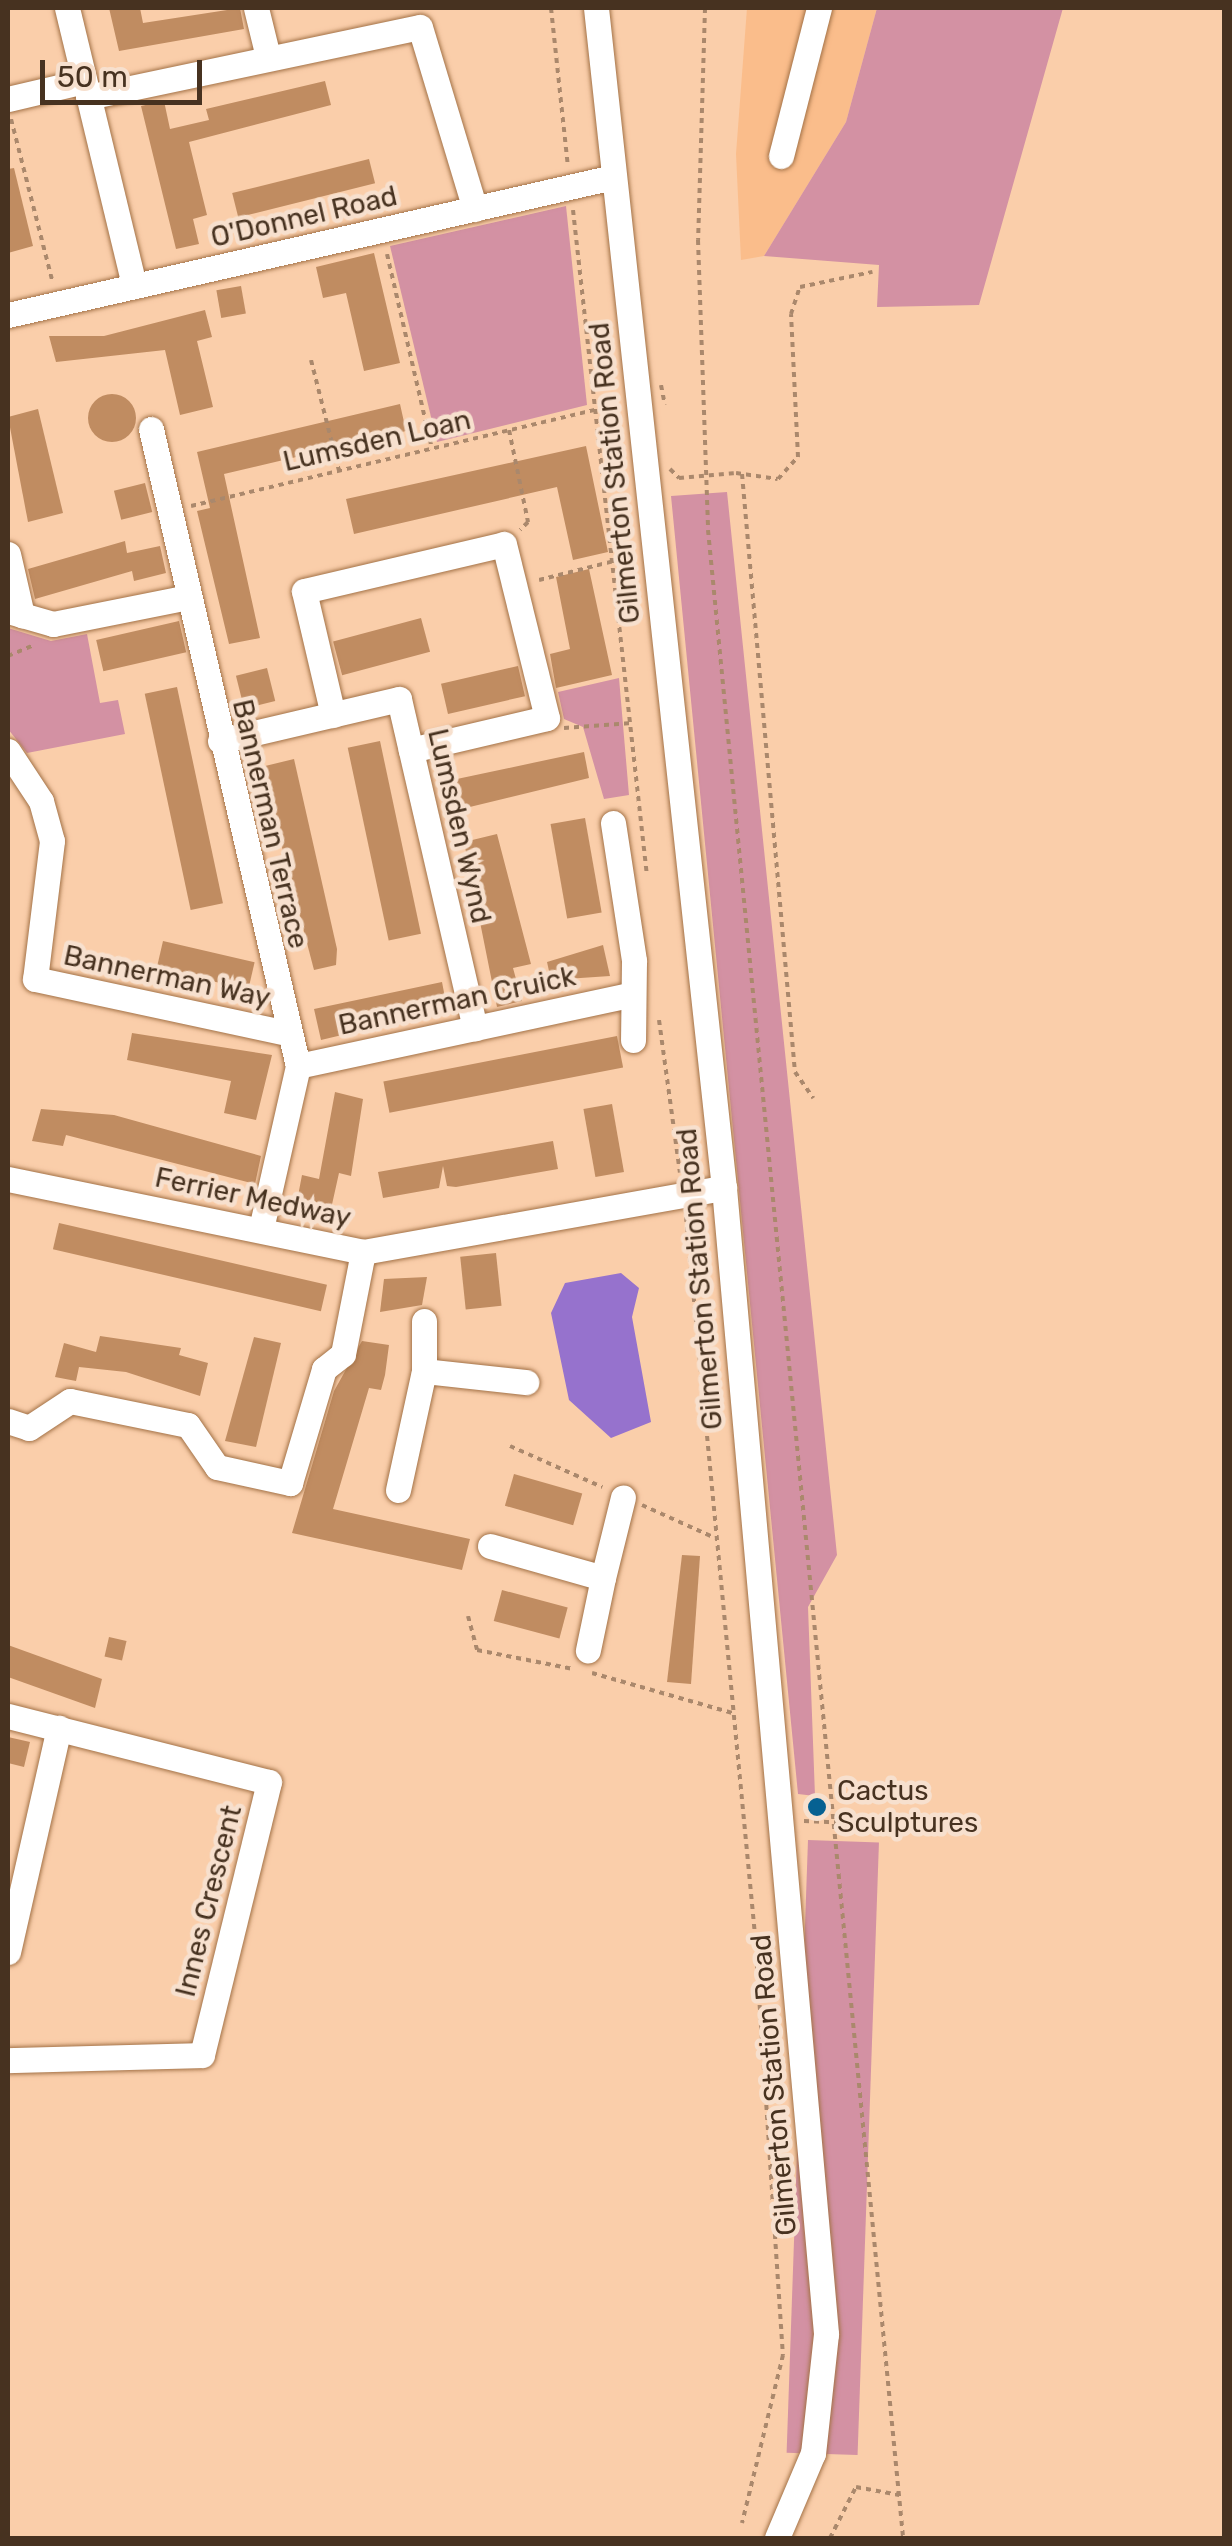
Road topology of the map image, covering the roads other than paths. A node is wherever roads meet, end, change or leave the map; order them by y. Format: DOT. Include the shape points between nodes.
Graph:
graph roads {
  1 [pos="66,8"];
  2 [pos="256,8"];
  3 [pos="596,8"];
  4 [pos="819,8"];
  5 [pos="268,57"];
  6 [pos="86,89"];
  7 [pos="8,99"];
  8 [pos="781,156"];
  9 [pos="613,177"];
  10 [pos="475,209"];
  11 [pos="134,286"];
  12 [pos="8,315"];
  13 [pos="150,430"];
  14 [pos="8,554"];
  15 [pos="188,597"];
  16 [pos="14,613"];
  17 [pos="333,714"];
  18 [pos="220,741"];
  19 [pos="410,750"];
  20 [pos="8,751"];
  21 [pos="613,823"];
  22 [pos="628,995"];
  23 [pos="474,1028"];
  24 [pos="286,1034"];
  25 [pos="634,1040"];
  26 [pos="298,1066"];
  27 [pos="8,1179"];
  28 [pos="724,1188"];
  29 [pos="260,1229"];
  30 [pos="364,1252"];
  31 [pos="424,1321"];
  32 [pos="424,1371"];
  33 [pos="526,1382"];
  34 [pos="8,1422"];
  35 [pos="398,1490"];
  36 [pos="623,1497"];
  37 [pos="490,1546"];
  38 [pos="603,1578"];
  39 [pos="588,1650"];
  40 [pos="8,1716"];
  41 [pos="58,1728"];
  42 [pos="12,1912"];
  43 [pos="8,1952"];
  44 [pos="8,2060"];
  45 [pos="776,2538"];
  1 -- 6 [label="street"];
  2 -- 5 [label="street"];
  3 -- 9 [label="street, Gilmerton Station Road"];
  4 -- 8 [label="street"];
  5 -- 6 [label="street"];
  5 -- 10 [label="street" via="420,28 432,47"];
  6 -- 7 [label="street"];
  6 -- 11 [label="street"];
  9 -- 10 [label="street, O'Donnel Road"];
  9 -- 28 [label="street, Gilmerton Station Road"];
  10 -- 11 [label="street, O'Donnel Road"];
  11 -- 12 [label="street, O'Donnel Road"];
  13 -- 15 [label="street, Bannerman Terrace"];
  14 -- 16 [label="street"];
  15 -- 16 [label="street" via="53,624"];
  15 -- 18 [label="street, Bannerman Terrace"];
  17 -- 18 [label="street, Lumsden Wynd"];
  17 -- 19 [label="street, Lumsden Wynd" via="399,699"];
  17 -- 19 [label="street" via="304,591 504,544 547,718"];
  18 -- 24 [label="street, Bannerman Terrace"];
  19 -- 23 [label="street, Lumsden Wynd"];
  20 -- 24 [label="street, Bannerman Way" via="40,801 52,841 36,979"];
  21 -- 22 [label="street" via="634,961"];
  22 -- 23 [label="street, Bannerman Cruick"];
  22 -- 25 [label="street"];
  23 -- 26 [label="street, Bannerman Cruick"];
  24 -- 26 [label="street, Bannerman Terrace"];
  26 -- 29 [label="street"];
  27 -- 29 [label="street, Ferrier Medway"];
  28 -- 30 [label="street, Ferrier Medway"];
  28 -- 45 [label="street, Gilmerton Station Road" via="826,2334 812,2453"];
  29 -- 30 [label="street, Ferrier Medway"];
  30 -- 34 [label="street" via="343,1354 324,1369 290,1482 217,1467 188,1425 70,1401 29,1428"];
  31 -- 32 [label="street"];
  32 -- 33 [label="street"];
  32 -- 35 [label="street"];
  36 -- 38 [label="street"];
  37 -- 38 [label="street"];
  38 -- 39 [label="street"];
  40 -- 41 [label="street"];
  41 -- 42 [label="street"];
  41 -- 44 [label="street, Innes Crescent" via="269,1782 202,2055"];
  42 -- 43 [label="street"];
}
